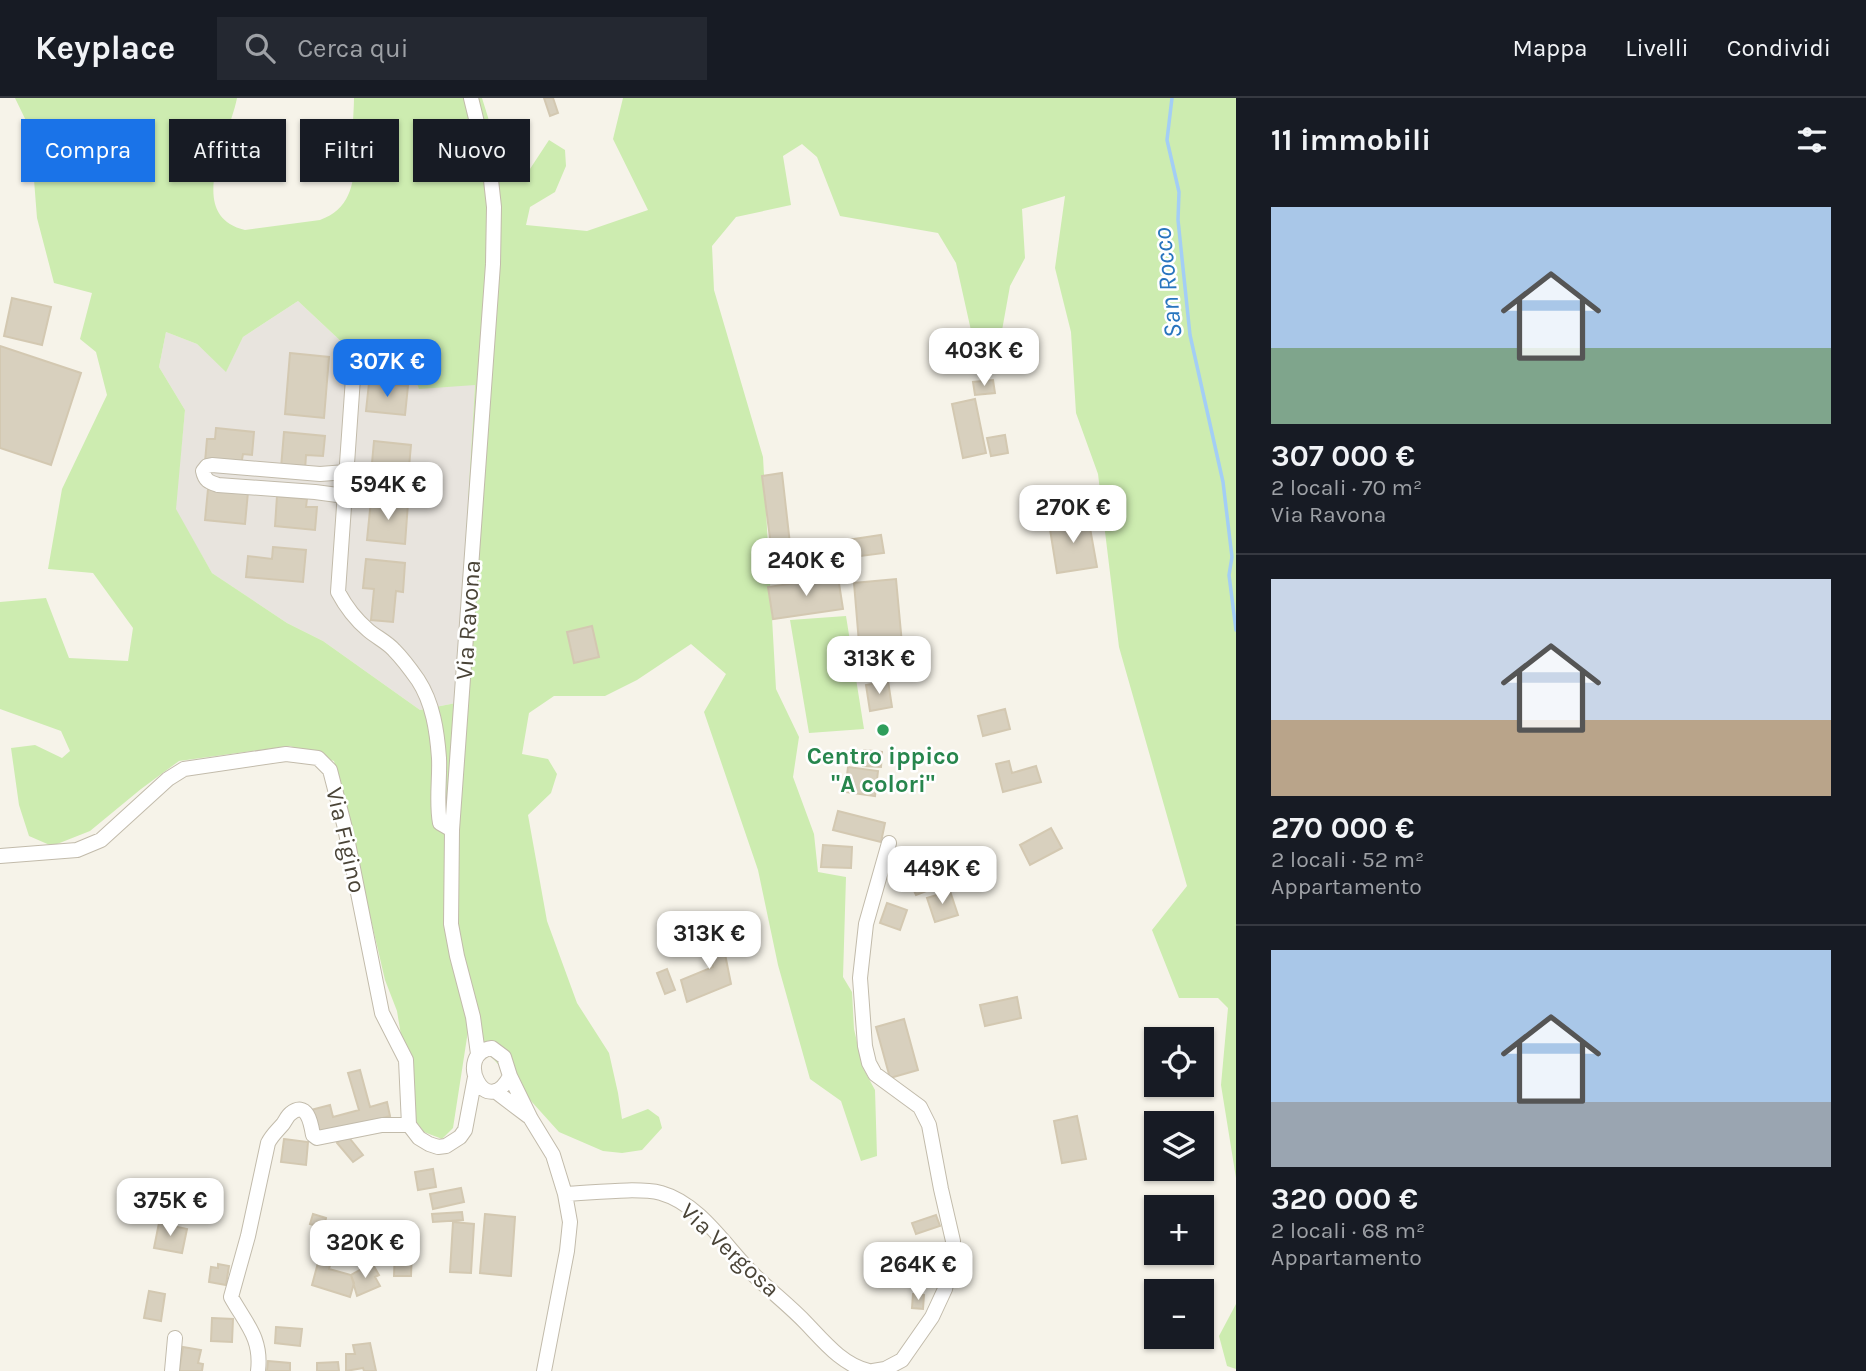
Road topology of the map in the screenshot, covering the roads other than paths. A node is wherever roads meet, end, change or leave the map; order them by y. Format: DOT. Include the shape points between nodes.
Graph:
graph roads {
  1 [pos="471,98"];
  2 [pos="353,378"];
  3 [pos="258,469"];
  4 [pos="346,472"];
  5 [pos="257,487"];
  6 [pos="345,496"];
  7 [pos="452,830"];
  8 [pos="889,843"];
  9 [pos="0,856"];
  10 [pos="473,1017"];
  11 [pos="492,1048"];
  12 [pos="478,1054"];
  13 [pos="510,1076"];
  14 [pos="475,1077"];
  15 [pos="492,1091"];
  16 [pos="471,1102"];
  17 [pos="531,1119"];
  18 [pos="409,1125"];
  19 [pos="565,1194"];
  20 [pos="176,1338"];
  21 [pos="172,1371"];
  22 [pos="258,1371"];
  23 [pos="544,1371"];
  24 [pos="871,1371"];
  1 -- 7 [label="street, Via Ravona" via="491,180 493,264"];
  2 -- 4 [label="street"];
  3 -- 4 [label="street"];
  3 -- 5 [label="street"];
  3 -- 5 [label="street" via="212,465 204,471 208,482"];
  4 -- 6 [label="street"];
  5 -- 6 [label="street"];
  6 -- 7 [label="street" via="338,592 346,608 394,650 424,691 439,760 437,810 440,823"];
  7 -- 10 [label="street, Via Ravona" via="451,924"];
  8 -- 24 [label="street, Via Vergosa" via="866,924 860,978 866,1046 875,1074 920,1107 929,1125 953,1241 945,1289 932,1317 902,1360"];
  9 -- 18 [label="street, Via Figino" via="77,850 101,840 184,769 286,754 318,758 330,770 345,828 382,1013 406,1060"];
  10 -- 11 [label="street, Via Ravona"];
  10 -- 12 [label="street, Via Ravona"];
  11 -- 12 [label="street"];
  11 -- 13 [label="street" via="504,1058"];
  12 -- 14 [label="street"];
  13 -- 15 [label="street" via="500,1090"];
  13 -- 17 [label="street"];
  14 -- 15 [label="street" via="483,1090"];
  14 -- 16 [label="street"];
  15 -- 16 [label="street"];
  15 -- 17 [label="street"];
  16 -- 18 [label="street" via="465,1130 446,1146 429,1144"];
  17 -- 19 [label="street" via="553,1155"];
  18 -- 22 [label="street" via="382,1125 317,1138 308,1114 299,1110 289,1114 272,1134 231,1297 253,1334"];
  19 -- 23 [label="street" via="570,1222 567,1251"];
  19 -- 24 [label="street, Via Vergosa" via="647,1191 680,1201 827,1345 848,1363"];
  20 -- 21 [label="street"];
}
